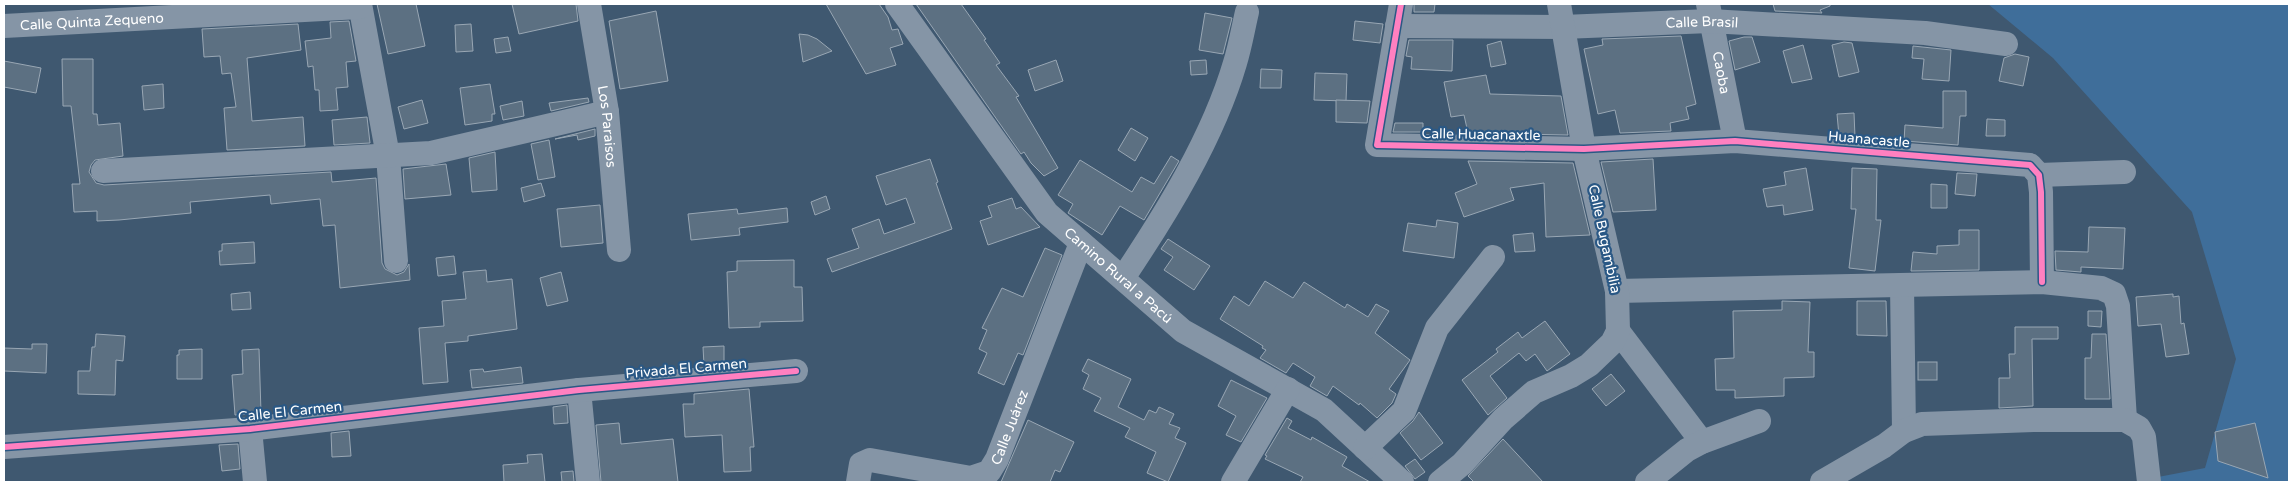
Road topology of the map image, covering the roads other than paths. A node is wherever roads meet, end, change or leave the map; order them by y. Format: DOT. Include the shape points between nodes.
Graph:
graph roads {
  1 [pos="589,4"];
  2 [pos="897,4"];
  3 [pos="1559,4"];
  4 [pos="360,5"];
  5 [pos="163,10"];
  6 [pos="1247,12"];
  7 [pos="1709,12"];
  8 [pos="1399,15"];
  9 [pos="4,26"];
  10 [pos="1563,27"];
  11 [pos="2006,44"];
  12 [pos="607,112"];
  13 [pos="1735,141"];
  14 [pos="1584,149"];
  15 [pos="388,156"];
  16 [pos="104,171"];
  17 [pos="2124,172"];
  18 [pos="2039,175"];
  19 [pos="1081,242"];
  20 [pos="620,250"];
  21 [pos="1493,257"];
  22 [pos="396,261"];
  23 [pos="1123,278"];
  24 [pos="2042,282"];
  25 [pos="1902,285"];
  26 [pos="1617,291"];
  27 [pos="1618,331"];
  28 [pos="796,371"];
  29 [pos="1288,389"];
  30 [pos="579,390"];
  31 [pos="2124,420"];
  32 [pos="1759,421"];
  33 [pos="250,429"];
  34 [pos="1904,431"];
  35 [pos="1702,442"];
  36 [pos="4,446"];
  37 [pos="1365,448"];
  38 [pos="255,482"];
  39 [pos="588,482"];
  40 [pos="858,482"];
  41 [pos="1233,482"];
  42 [pos="1402,482"];
  43 [pos="1440,482"];
  44 [pos="1647,482"];
  45 [pos="1822,482"];
  46 [pos="2149,482"];
  1 -- 12 [label="street, Los Paraisos"];
  2 -- 19 [label="street, Camino Rural a Pacú" via="1047,213"];
  3 -- 10 [label="street, Calle Bugambilia"];
  4 -- 5 [label="street, Calle Quinta Zequeno"];
  4 -- 15 [label="street"];
  5 -- 9 [label="street, Calle Quinta Zequeno"];
  6 -- 23 [label="street" via="1235,64 1207,138"];
  7 -- 10 [label="street, Calle Brasil"];
  7 -- 11 [label="street, Calle Brasil"];
  7 -- 13 [label="street, Caoba"];
  8 -- 10 [label="street, Calle Brasil"];
  8 -- 14 [label="street, Calle Huacanaxtle" via="1377,144"];
  10 -- 14 [label="street, Calle Bugambilia"];
  12 -- 15 [label="street" via="432,153"];
  12 -- 20 [label="street, Los Paraisos"];
  13 -- 14 [label="street, Huanacastle"];
  13 -- 18 [label="street, Huanacastle" via="2030,165"];
  14 -- 26 [label="street, Calle Bugambilia"];
  15 -- 16 [label="street"];
  15 -- 22 [label="street"];
  17 -- 18 [label="street"];
  18 -- 24 [label="street"];
  19 -- 23 [label="street, Camino Rural a Pacú"];
  19 -- 40 [label="street, Calle Juárez" via="997,459 988,472 971,478 870,460 861,464"];
  21 -- 37 [label="street" via="1437,328 1404,411"];
  23 -- 29 [label="street, Camino Rural a Pacú" via="1183,330"];
  24 -- 25 [label="street"];
  24 -- 31 [label="street" via="2102,288 2114,294 2118,306"];
  25 -- 26 [label="street"];
  25 -- 34 [label="street"];
  26 -- 27 [label="street, Calle Bugambilia"];
  27 -- 35 [label="street"];
  27 -- 43 [label="street" via="1612,343 1589,365 1534,392"];
  28 -- 30 [label="street, Privada El Carmen"];
  29 -- 37 [label="street, Camino Rural a Pacú" via="1324,410"];
  29 -- 41 [label="street"];
  30 -- 33 [label="street, Calle El Carmen"];
  30 -- 39 [label="street"];
  31 -- 34 [label="street" via="1941,422 1922,424"];
  31 -- 46 [label="street" via="2139,428 2144,436"];
  32 -- 35 [label="street"];
  33 -- 36 [label="street, Calle El Carmen"];
  33 -- 38 [label="street"];
  34 -- 45 [label="street"];
  35 -- 44 [label="street" via="1686,450"];
  37 -- 42 [label="street, Camino Rural a Pacú"];
}
